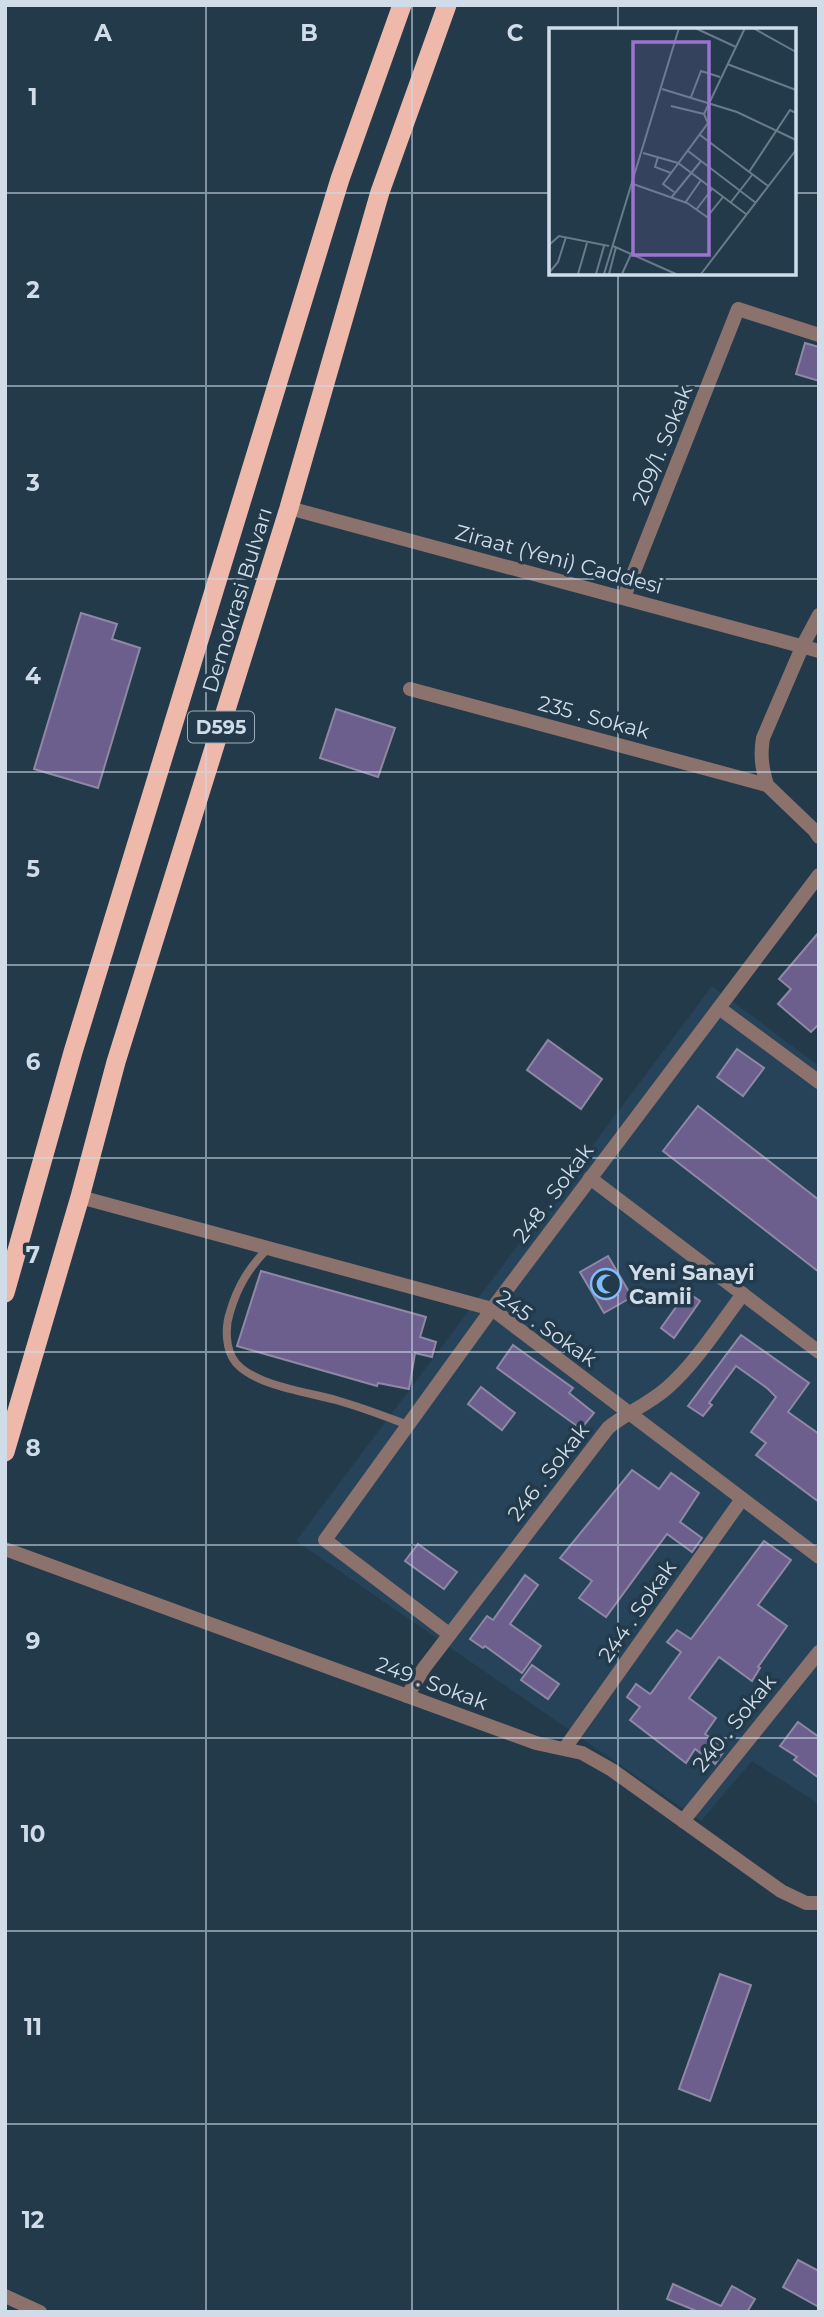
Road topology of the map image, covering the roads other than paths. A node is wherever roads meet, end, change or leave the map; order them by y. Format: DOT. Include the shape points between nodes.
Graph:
graph roads {
  1 [pos="402,5"];
  2 [pos="447,5"];
  3 [pos="819,335"];
  4 [pos="289,508"];
  5 [pos="624,597"];
  6 [pos="819,615"];
  7 [pos="803,645"];
  8 [pos="819,651"];
  9 [pos="410,690"];
  10 [pos="767,785"];
  11 [pos="819,837"];
  12 [pos="819,875"];
  13 [pos="719,1008"];
  14 [pos="819,1082"];
  15 [pos="590,1178"];
  16 [pos="80,1197"];
  17 [pos="268,1248"];
  18 [pos="5,1293"];
  19 [pos="743,1294"];
  20 [pos="492,1309"];
  21 [pos="819,1352"];
  22 [pos="628,1413"];
  23 [pos="408,1424"];
  24 [pos="5,1452"];
  25 [pos="742,1499"];
  26 [pos="5,1549"];
  27 [pos="819,1557"];
  28 [pos="449,1634"];
  29 [pos="819,1652"];
  30 [pos="407,1696"];
  31 [pos="565,1748"];
  32 [pos="683,1821"];
  33 [pos="818,1903"];
  34 [pos="5,2297"];
  35 [pos="40,2312"];
  1 -- 18 [label="highway, Demokrasi Bulvarı / D595" via="340,179 73,1052"];
  2 -- 4 [label="highway, Demokrasi Bulvarı / D595" via="380,192"];
  3 -- 5 [label="street, 209/1. Sokak" via="738,309"];
  4 -- 5 [label="street, Ziraat (Yeni) Caddesi"];
  4 -- 16 [label="highway, Demokrasi Bulvarı / D595" via="116,1062"];
  5 -- 7 [label="street, Ziraat (Yeni) Caddesi"];
  6 -- 7 [label="street"];
  7 -- 8 [label="street, Ziraat (Yeni) Caddesi"];
  7 -- 10 [label="street" via="763,738"];
  9 -- 10 [label="street, 235 . Sokak"];
  10 -- 11 [label="street"];
  12 -- 13 [label="street, 248 . Sokak"];
  13 -- 14 [label="street"];
  13 -- 15 [label="street, 248 . Sokak"];
  15 -- 19 [label="street"];
  15 -- 20 [label="street, 248 . Sokak"];
  16 -- 17 [label="street, 245 . Sokak"];
  16 -- 24 [label="highway, Demokrasi Bulvarı / D595"];
  17 -- 20 [label="street, 245 . Sokak"];
  17 -- 23 [label="lane" via="244,1275 228,1318 227,1339 234,1361 267,1381"];
  19 -- 21 [label="street"];
  19 -- 22 [label="street, 246 . Sokak" via="679,1377 654,1399"];
  20 -- 22 [label="street, 245 . Sokak"];
  20 -- 23 [label="street, 248 . Sokak"];
  22 -- 25 [label="street, 245 . Sokak"];
  22 -- 28 [label="street, 246 . Sokak" via="608,1428"];
  23 -- 28 [label="street, 248 . Sokak" via="325,1540"];
  25 -- 27 [label="street, 245 . Sokak"];
  25 -- 31 [label="street, 244 . Sokak"];
  26 -- 30 [label="street, 249 . Sokak"];
  28 -- 30 [label="street, 246 . Sokak"];
  29 -- 32 [label="street, 240 . Sokak"];
  30 -- 31 [label="street, 249 . Sokak" via="536,1743"];
  31 -- 32 [label="street, 249 . Sokak" via="595,1759"];
  32 -- 33 [label="street, 249 . Sokak" via="781,1891 806,1903"];
  34 -- 35 [label="street"];
}
